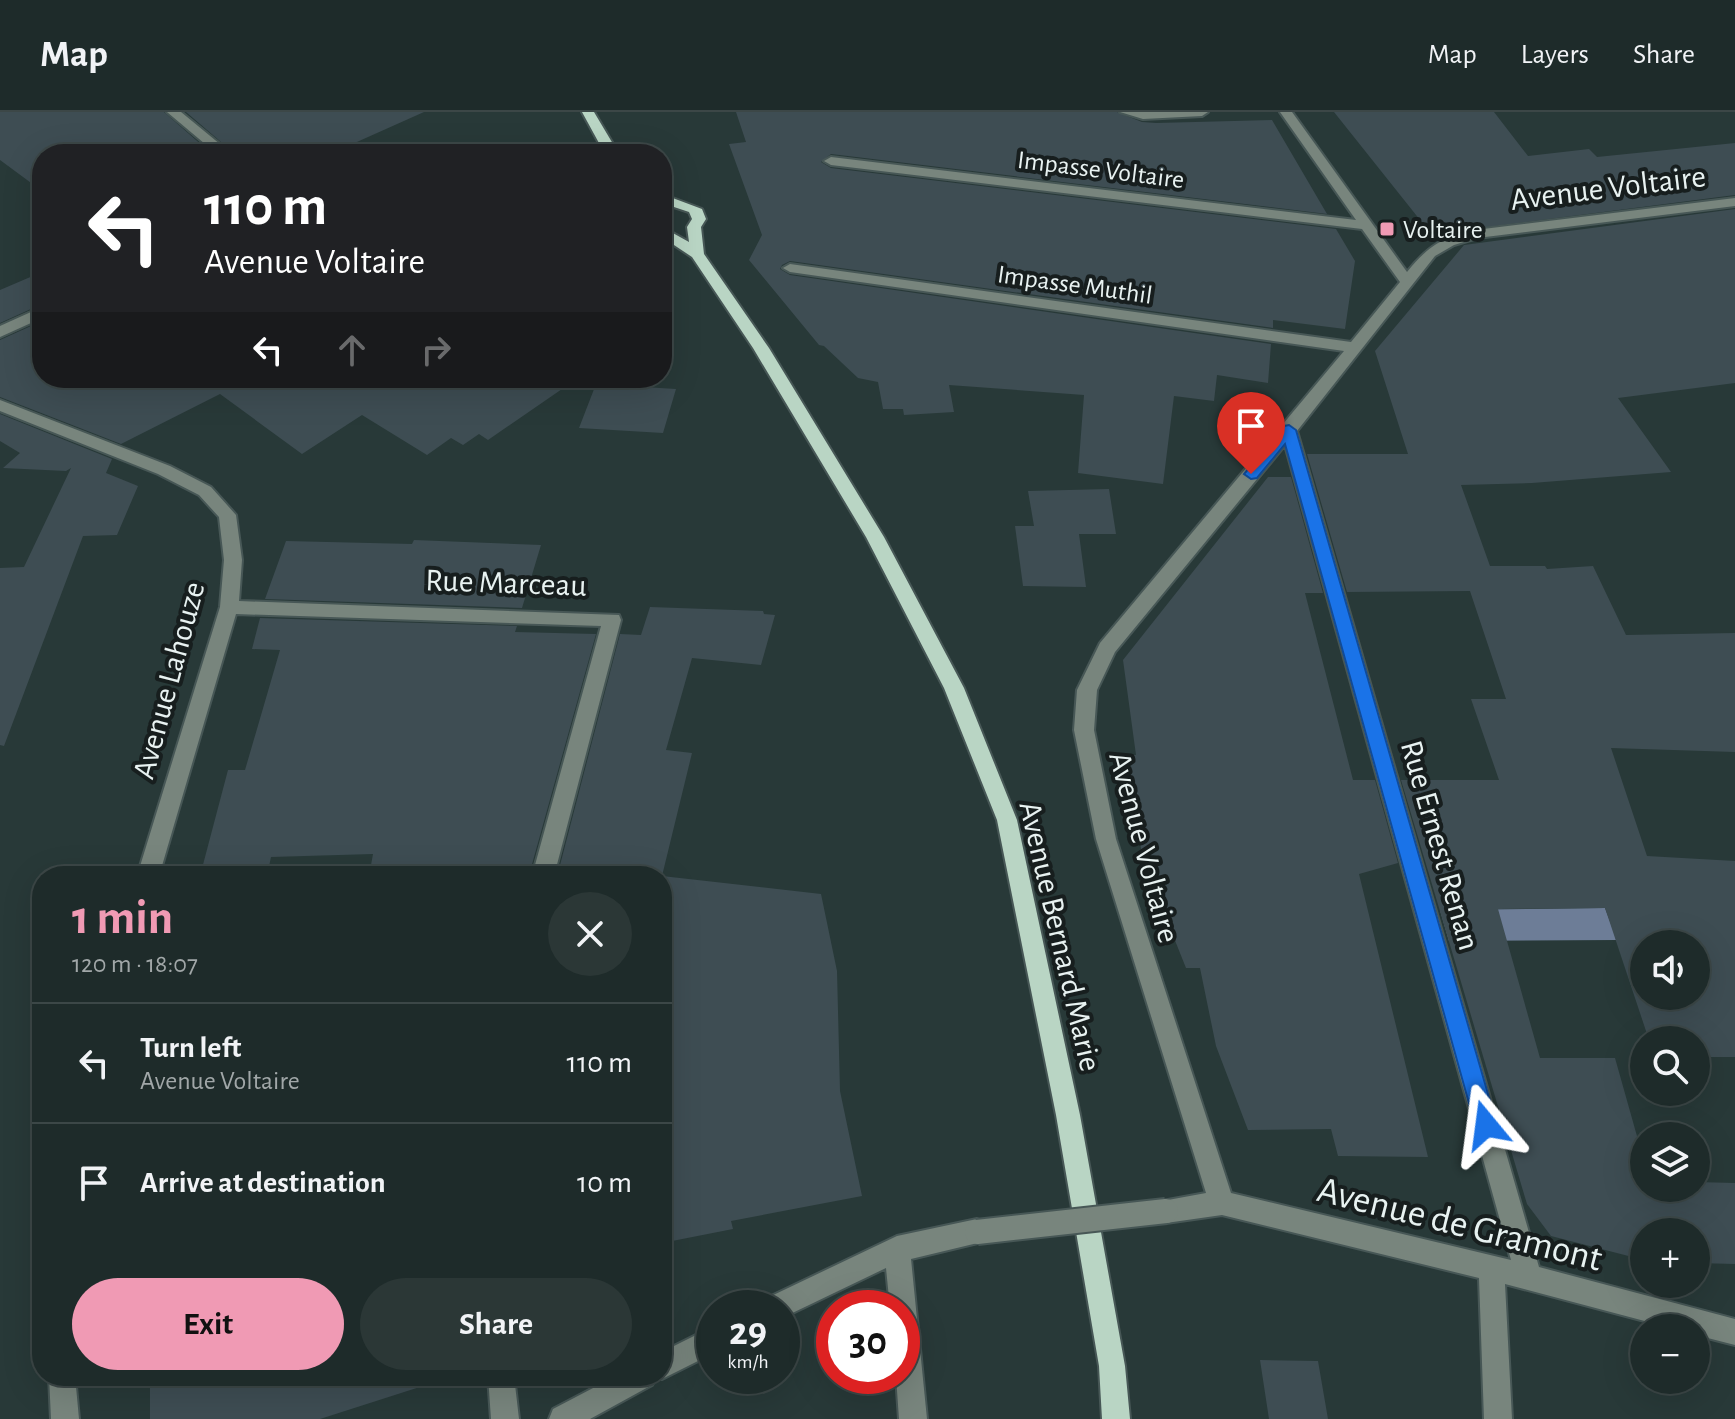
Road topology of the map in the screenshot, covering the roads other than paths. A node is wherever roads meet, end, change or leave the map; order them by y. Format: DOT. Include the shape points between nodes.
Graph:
graph roads {
  1 [pos="173,112"];
  2 [pos="588,112"];
  3 [pos="1126,112"];
  4 [pos="1202,112"];
  5 [pos="1286,112"];
  6 [pos="213,144"];
  7 [pos="605,144"];
  8 [pos="831,161"];
  9 [pos="672,201"];
  10 [pos="1735,202"];
  11 [pos="1365,225"];
  12 [pos="694,227"];
  13 [pos="672,231"];
  14 [pos="672,236"];
  15 [pos="697,254"];
  16 [pos="790,268"];
  17 [pos="1408,283"];
  18 [pos="32,317"];
  19 [pos="0,332"];
  20 [pos="1352,347"];
  21 [pos="0,405"];
  22 [pos="1289,430"];
  23 [pos="229,607"];
  24 [pos="151,866"];
  25 [pos="546,866"];
  26 [pos="1222,1203"];
  27 [pos="897,1249"];
  28 [pos="1492,1270"];
  29 [pos="1529,1277"];
  30 [pos="800,1296"];
  31 [pos="1735,1332"];
  32 [pos="696,1348"];
  33 [pos="672,1361"];
  34 [pos="63,1386"];
  35 [pos="502,1386"];
  36 [pos="624,1386"];
  37 [pos="65,1419"];
  38 [pos="505,1419"];
  39 [pos="563,1419"];
  40 [pos="913,1419"];
  41 [pos="1116,1419"];
  42 [pos="1498,1419"];
  1 -- 6 [label="street"];
  2 -- 7 [label="main road"];
  3 -- 4 [label="street"];
  5 -- 11 [label="street"];
  8 -- 11 [label="street, Impasse Voltaire"];
  9 -- 12 [label="main road, Avenue Bernard Marie" via="695,209 699,219"];
  10 -- 17 [label="street, Avenue Voltaire" via="1475,234 1430,253"];
  11 -- 17 [label="street"];
  12 -- 13 [label="main road"];
  12 -- 15 [label="main road, Avenue Bernard Marie"];
  14 -- 15 [label="main road, Avenue Bernard Marie"];
  15 -- 41 [label="main road, Avenue Bernard Marie" via="761,348 875,537 954,688 1007,820 1068,1115 1112,1366"];
  16 -- 20 [label="street, Impasse Muthil"];
  17 -- 20 [label="street, Avenue Voltaire"];
  18 -- 19 [label="street"];
  20 -- 22 [label="street, Avenue Voltaire"];
  21 -- 23 [label="street, Avenue Lahouze" via="205,491 227,515 233,560"];
  22 -- 26 [label="street, Avenue Voltaire" via="1138,607 1107,648 1087,690 1084,730 1106,839"];
  22 -- 29 [label="street, Rue Ernest Renan"];
  23 -- 24 [label="street, Avenue Lahouze"];
  23 -- 25 [label="street, Rue Marceau" via="612,620"];
  26 -- 27 [label="street, Avenue de Gramont, bridge" via="977,1232"];
  26 -- 28 [label="street, Avenue de Gramont"];
  27 -- 30 [label="street, Avenue de Gramont"];
  27 -- 40 [label="street"];
  28 -- 29 [label="street, Avenue de Gramont"];
  28 -- 42 [label="street"];
  29 -- 31 [label="street, Avenue de Gramont"];
  32 -- 33 [label="street"];
  34 -- 37 [label="street"];
  35 -- 38 [label="street"];
  36 -- 39 [label="street"];
}
